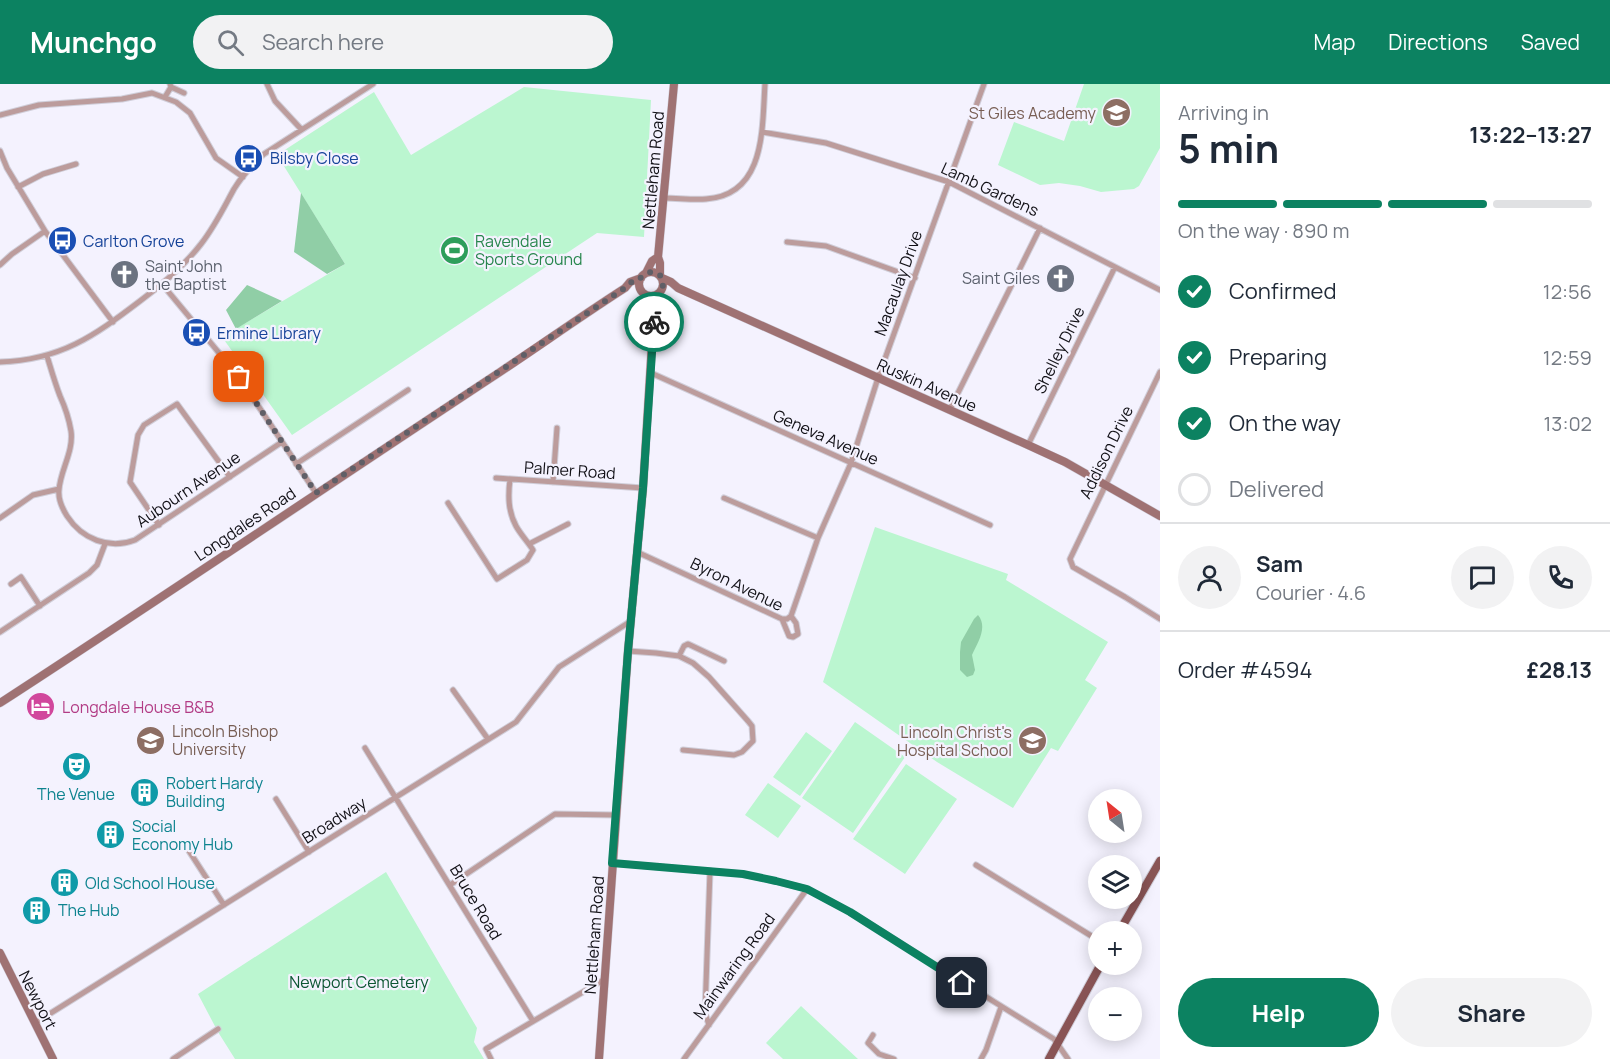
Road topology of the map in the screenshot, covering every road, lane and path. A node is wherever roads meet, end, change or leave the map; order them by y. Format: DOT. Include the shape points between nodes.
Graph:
graph roads {
  1 [pos="151,84"];
  2 [pos="267,84"];
  3 [pos="373,84"];
  4 [pos="674,84"];
  5 [pos="765,84"];
  6 [pos="984,84"];
  7 [pos="171,85"];
  8 [pos="152,93"];
  9 [pos="184,93"];
  10 [pos="165,97"];
  11 [pos="0,115"];
  12 [pos="301,129"];
  13 [pos="762,132"];
  14 [pos="0,151"];
  15 [pos="76,164"];
  16 [pos="7,168"];
  17 [pos="0,171"];
  18 [pos="243,177"];
  19 [pos="949,182"];
  20 [pos="18,187"];
  21 [pos="664,198"];
  22 [pos="1040,228"];
  23 [pos="45,231"];
  24 [pos="787,242"];
  25 [pos="658,257"];
  26 [pos="0,265"];
  27 [pos="1115,267"];
  28 [pos="644,276"];
  29 [pos="661,277"];
  30 [pos="915,278"];
  31 [pos="162,284"];
  32 [pos="625,288"];
  33 [pos="678,288"];
  34 [pos="1160,290"];
  35 [pos="660,292"];
  36 [pos="644,293"];
  37 [pos="654,310"];
  38 [pos="113,322"];
  39 [pos="47,356"];
  40 [pos="0,362"];
  41 [pos="1160,372"];
  42 [pos="651,373"];
  43 [pos="878,378"];
  44 [pos="408,390"];
  45 [pos="950,409"];
  46 [pos="557,428"];
  47 [pos="282,442"];
  48 [pos="1028,445"];
  49 [pos="851,463"];
  50 [pos="296,464"];
  51 [pos="230,477"];
  52 [pos="496,478"];
  53 [pos="510,479"];
  54 [pos="553,482"];
  55 [pos="1105,485"];
  56 [pos="643,488"];
  57 [pos="59,489"];
  58 [pos="316,493"];
  59 [pos="724,498"];
  60 [pos="448,503"];
  61 [pos="1160,516"];
  62 [pos="0,518"];
  63 [pos="568,524"];
  64 [pos="159,525"];
  65 [pos="990,525"];
  66 [pos="818,538"];
  67 [pos="105,544"];
  68 [pos="529,544"];
  69 [pos="637,552"];
  70 [pos="11,584"];
  71 [pos="40,606"];
  72 [pos="791,616"];
  73 [pos="782,619"];
  74 [pos="1160,619"];
  75 [pos="631,621"];
  76 [pos="0,632"];
  77 [pos="628,651"];
  78 [pos="679,656"];
  79 [pos="724,661"];
  80 [pos="453,690"];
  81 [pos="0,703"];
  82 [pos="488,739"];
  83 [pos="692,743"];
  84 [pos="365,747"];
  85 [pos="683,750"];
  86 [pos="692,751"];
  87 [pos="396,797"];
  88 [pos="276,799"];
  89 [pos="616,815"];
  90 [pos="189,851"];
  91 [pos="309,852"];
  92 [pos="1160,861"];
  93 [pos="612,863"];
  94 [pos="976,865"];
  95 [pos="710,871"];
  96 [pos="450,885"];
  97 [pos="807,889"];
  98 [pos="224,905"];
  99 [pos="1125,921"];
  100 [pos="1088,934"];
  101 [pos="0,953"];
  102 [pos="1095,975"];
  103 [pos="604,979"];
  104 [pos="1001,1007"];
  105 [pos="533,1022"];
  106 [pos="35,1023"];
  107 [pos="709,1024"];
  108 [pos="218,1029"];
  109 [pos="873,1035"];
  110 [pos="1058,1043"];
  111 [pos="53,1059"];
  112 [pos="173,1059"];
  113 [pos="491,1059"];
  114 [pos="599,1059"];
  115 [pos="684,1059"];
  116 [pos="894,1059"];
  117 [pos="981,1059"];
  118 [pos="1049,1059"];
  119 [pos="1068,1059"];
  1 -- 8 [label="street"];
  2 -- 12 [label="street" via="275,100"];
  3 -- 12 [label="street"];
  4 -- 21 [label="main road, Nettleham Road"];
  5 -- 13 [label="street"];
  6 -- 19 [label="street, Macaulay Drive"];
  7 -- 9 [label="street"];
  7 -- 10 [label="street"];
  8 -- 10 [label="street"];
  8 -- 11 [label="street" via="39,105"];
  10 -- 18 [label="street" via="190,113 216,158"];
  12 -- 18 [label="street" via="264,154"];
  13 -- 19 [label="street, Lamb Gardens" via="826,143"];
  13 -- 21 [label="street" via="755,165 736,189 709,198"];
  14 -- 16 [label="street"];
  15 -- 20 [label="street"];
  16 -- 17 [label="street"];
  16 -- 20 [label="street"];
  18 -- 31 [label="street" via="201,244"];
  19 -- 22 [label="street, Lamb Gardens"];
  19 -- 30 [label="street, Macaulay Drive"];
  20 -- 23 [label="street"];
  21 -- 25 [label="main road, Nettleham Road"];
  22 -- 27 [label="street, Lamb Gardens"];
  22 -- 45 [label="street"];
  23 -- 26 [label="street"];
  23 -- 38 [label="street"];
  24 -- 30 [label="street" via="826,246"];
  25 -- 28 [label="main road"];
  25 -- 29 [label="main road, Nettleham Road"];
  27 -- 34 [label="street, Lamb Gardens"];
  27 -- 48 [label="street, Shelley Drive"];
  28 -- 29 [label="main road" via="652,272"];
  28 -- 32 [label="main road, Longdales Road"];
  28 -- 36 [label="main road" via="640,286"];
  29 -- 33 [label="main road, Ruskin Avenue"];
  29 -- 35 [label="main road"];
  30 -- 43 [label="street, Macaulay Drive"];
  31 -- 38 [label="street"];
  31 -- 47 [label="street" via="239,377"];
  32 -- 36 [label="main road"];
  32 -- 58 [label="main road, Longdales Road"];
  33 -- 35 [label="main road"];
  33 -- 43 [label="main road, Ruskin Avenue"];
  35 -- 36 [label="main road" via="653,296"];
  35 -- 37 [label="main road, Nettleham Road"];
  36 -- 37 [label="main road, Nettleham Road"];
  37 -- 42 [label="main road, Nettleham Road"];
  38 -- 39 [label="street" via="85,340"];
  39 -- 40 [label="street"];
  39 -- 57 [label="street" via="72,434"];
  41 -- 55 [label="street, Addison Drive"];
  42 -- 49 [label="street, Geneva Avenue"];
  42 -- 56 [label="main road, Nettleham Road"];
  43 -- 45 [label="main road, Ruskin Avenue"];
  43 -- 49 [label="street, Macaulay Drive"];
  44 -- 50 [label="street"];
  45 -- 48 [label="main road, Ruskin Avenue"];
  46 -- 54 [label="street"];
  47 -- 50 [label="street"];
  47 -- 51 [label="street, Aubourn Avenue"];
  48 -- 55 [label="main road, Ruskin Avenue"];
  49 -- 65 [label="street, Geneva Avenue"];
  49 -- 66 [label="street, Macaulay Drive"];
  50 -- 58 [label="street"];
  51 -- 64 [label="street, Aubourn Avenue"];
  51 -- 64 [label="street" via="177,404 144,425 138,435 130,482"];
  52 -- 53 [label="street, Palmer Road"];
  53 -- 54 [label="street, Palmer Road"];
  53 -- 68 [label="street" via="511,513"];
  54 -- 56 [label="street, Palmer Road"];
  55 -- 61 [label="main road, Ruskin Avenue"];
  55 -- 74 [label="street, Addison Drive" via="1070,559 1072,567"];
  56 -- 69 [label="main road, Nettleham Road"];
  57 -- 62 [label="street" via="33,495"];
  57 -- 67 [label="street" via="61,507 72,524"];
  58 -- 81 [label="main road, Longdales Road"];
  59 -- 66 [label="street"];
  60 -- 68 [label="street" via="497,579 527,560 532,550"];
  63 -- 68 [label="street"];
  64 -- 67 [label="street, Aubourn Avenue" via="133,542"];
  66 -- 72 [label="street, Macaulay Drive"];
  67 -- 71 [label="street" via="97,565 89,573"];
  69 -- 73 [label="street, Byron Avenue"];
  69 -- 75 [label="main road, Nettleham Road"];
  70 -- 71 [label="street" via="21,577"];
  71 -- 76 [label="street"];
  72 -- 73 [label="street"];
  72 -- 73 [label="street, Byron Avenue" via="798,630 793,637"];
  75 -- 77 [label="main road, Nettleham Road"];
  75 -- 82 [label="street, Broadway" via="560,667 516,722"];
  77 -- 78 [label="street"];
  77 -- 89 [label="main road, Nettleham Road"];
  78 -- 79 [label="street" via="688,644"];
  78 -- 86 [label="street" via="709,677 748,721 753,733 753,741 742,753"];
  80 -- 82 [label="street"];
  82 -- 87 [label="street, Broadway"];
  83 -- 86 [label="street"];
  84 -- 87 [label="street, Bruce Road"];
  85 -- 86 [label="street"];
  87 -- 91 [label="street, Broadway"];
  87 -- 96 [label="street, Bruce Road"];
  88 -- 91 [label="street"];
  89 -- 93 [label="main road, Nettleham Road"];
  89 -- 96 [label="street" via="555,814"];
  90 -- 98 [label="street"];
  91 -- 98 [label="street, Broadway"];
  92 -- 99 [label="main road"];
  93 -- 95 [label="street"];
  93 -- 103 [label="main road, Nettleham Road"];
  94 -- 100 [label="street"];
  95 -- 97 [label="street" via="760,877"];
  95 -- 107 [label="street" via="705,1013"];
  96 -- 105 [label="street, Bruce Road"];
  97 -- 104 [label="street"];
  97 -- 107 [label="street, Mainwaring Road"];
  98 -- 106 [label="street, Broadway"];
  101 -- 106 [label="main road, Newport"];
  102 -- 110 [label="main road"];
  103 -- 105 [label="street"];
  103 -- 114 [label="main road, Nettleham Road"];
  104 -- 110 [label="street"];
  104 -- 117 [label="street"];
  105 -- 113 [label="street" via="486,1049"];
  106 -- 111 [label="main road, Newport"];
  107 -- 115 [label="street, Mainwaring Road"];
  108 -- 112 [label="street"];
  109 -- 116 [label="street" via="868,1043 879,1054"];
  110 -- 118 [label="main road"];
  110 -- 119 [label="street"];
}
